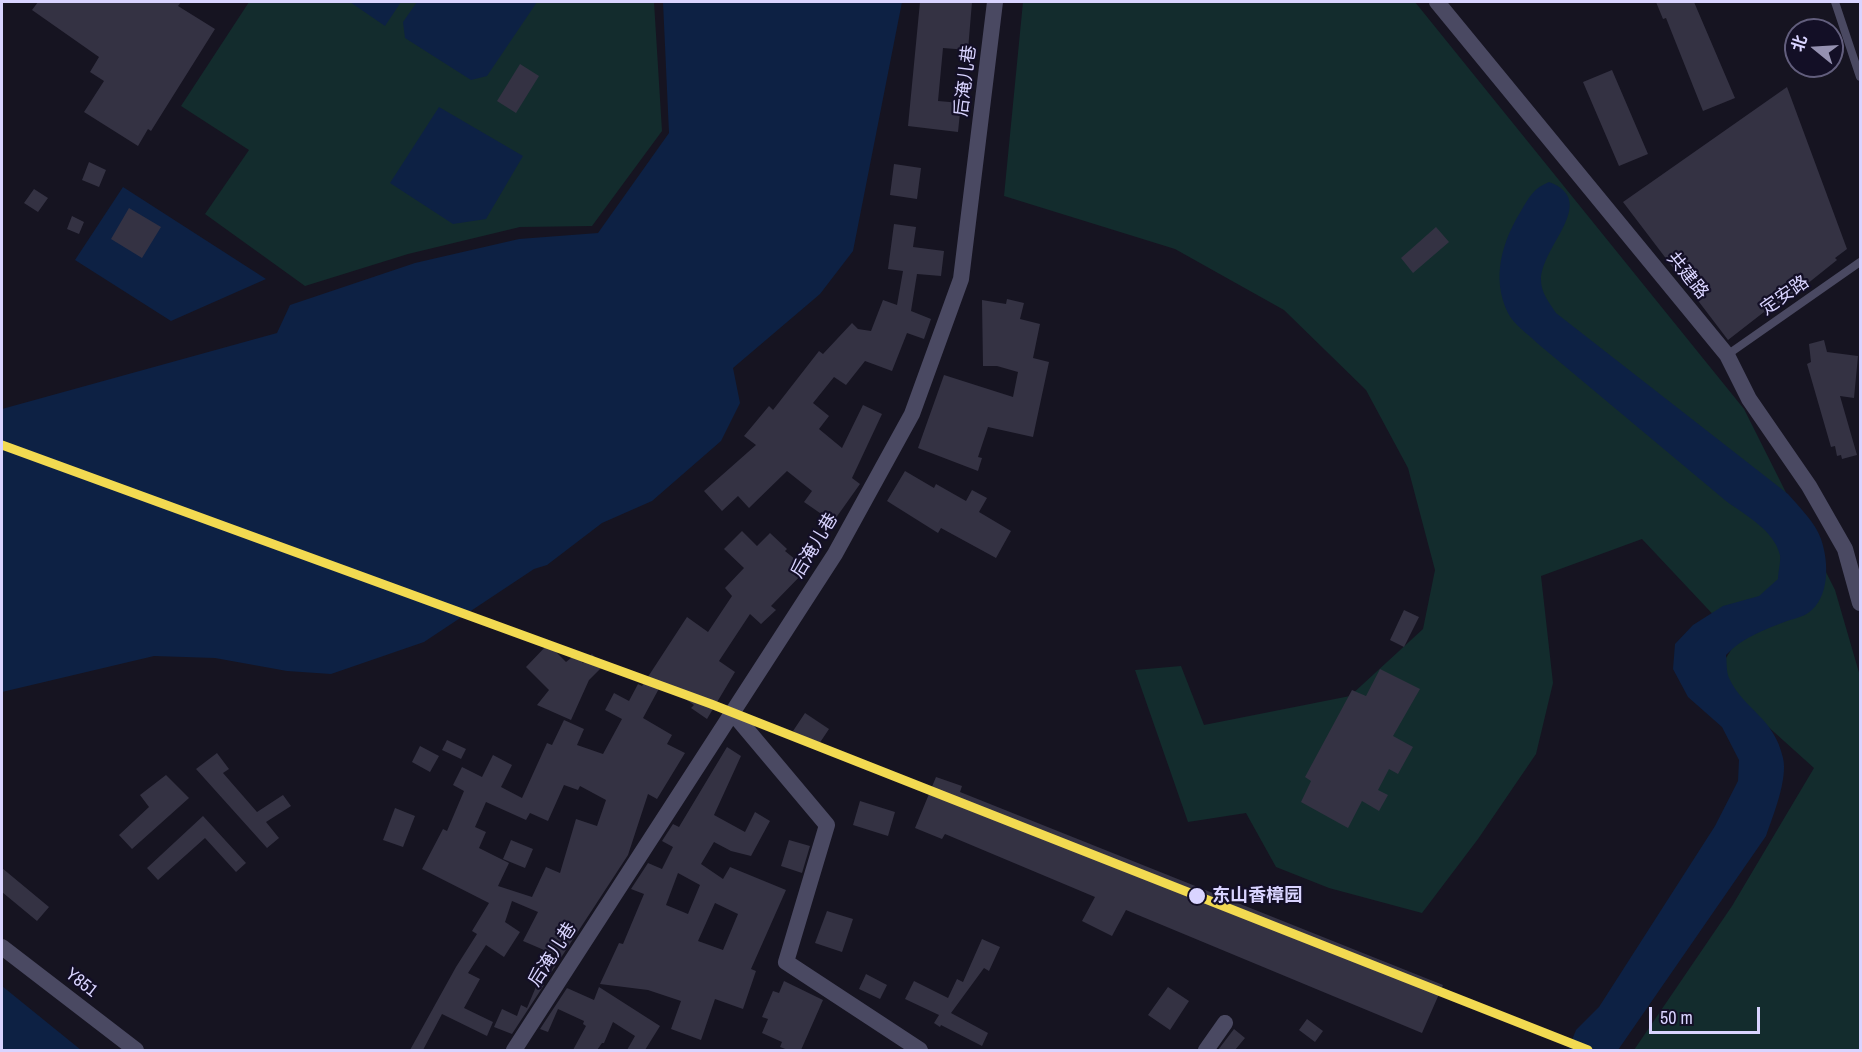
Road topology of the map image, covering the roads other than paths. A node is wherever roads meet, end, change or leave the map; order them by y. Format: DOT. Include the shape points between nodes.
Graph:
graph roads {
  1 [pos="995,2"];
  2 [pos="1437,2"];
  3 [pos="1835,2"];
  4 [pos="1860,77"];
  5 [pos="1860,262"];
  6 [pos="1727,355"];
  7 [pos="1860,603"];
  8 [pos="732,712"];
  9 [pos="2,946"];
  10 [pos="1225,1023"];
  11 [pos="136,1050"];
  12 [pos="514,1050"];
  13 [pos="920,1050"];
  14 [pos="1206,1050"];
  1 -- 8 [label="street, 后淹儿巷" via="961,279 912,414 835,554"];
  2 -- 6 [label="street, 共建路"];
  3 -- 4 [label="lane"];
  5 -- 6 [label="lane, 定安路"];
  6 -- 7 [label="street, 共建路" via="1749,399 1809,486 1845,549"];
  8 -- 12 [label="street, 后淹儿巷"];
  8 -- 13 [label="street" via="827,825 786,962"];
  9 -- 11 [label="street, Y851"];
  10 -- 14 [label="street"];
}
